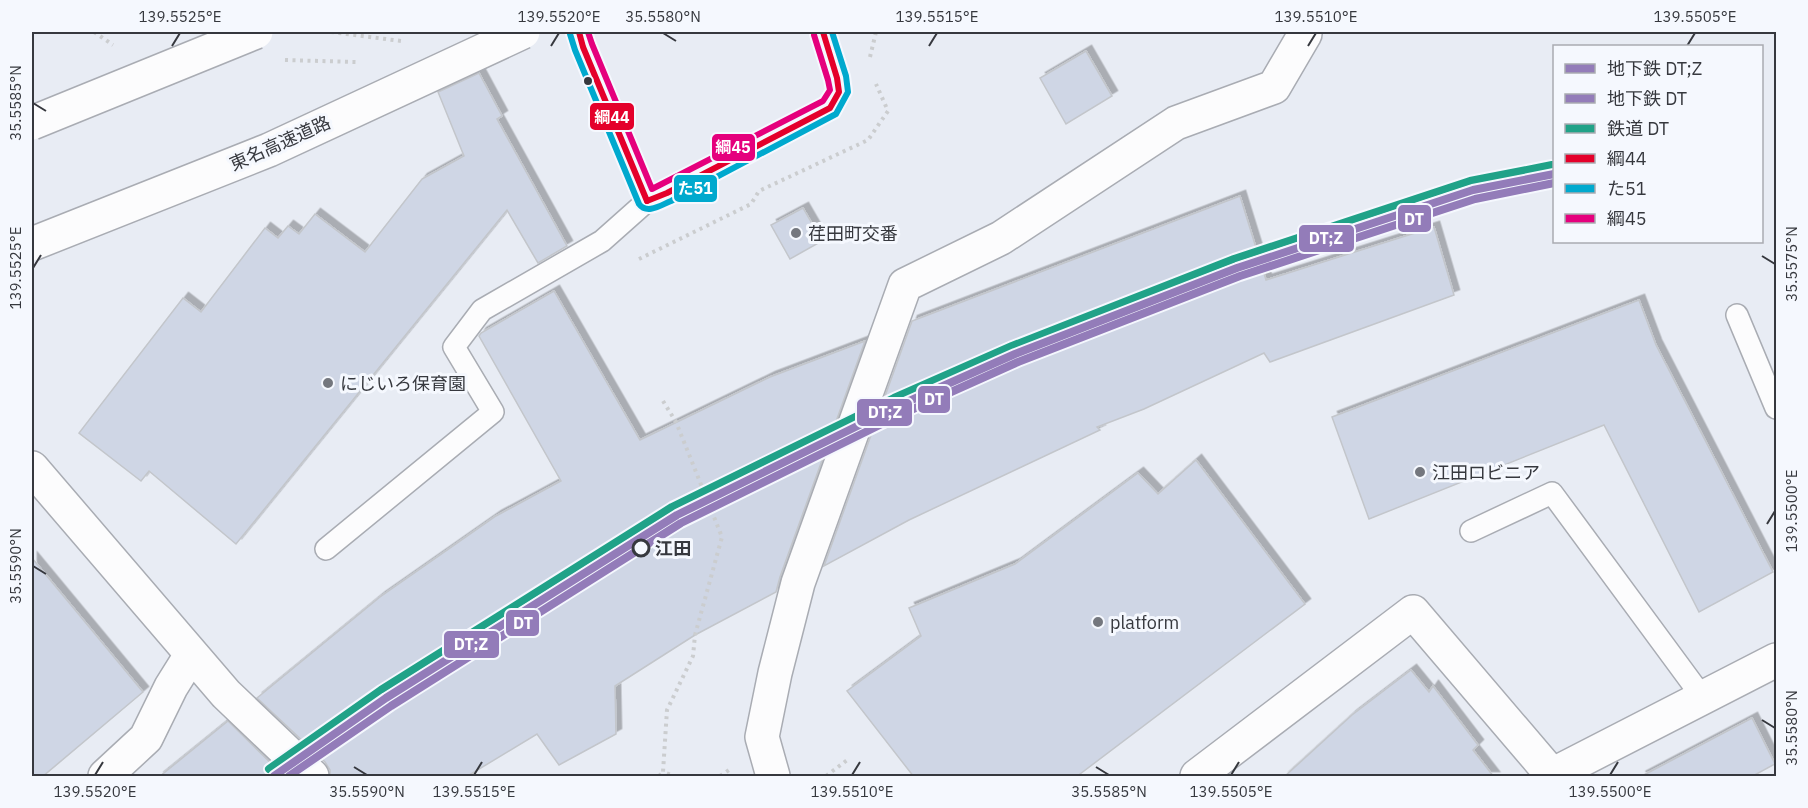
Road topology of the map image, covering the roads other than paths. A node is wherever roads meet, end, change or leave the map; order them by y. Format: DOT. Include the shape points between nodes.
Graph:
graph roads {
  1 [pos="256,32"];
  2 [pos="523,32"];
  3 [pos="579,32"];
  4 [pos="823,32"];
  5 [pos="1305,32"];
  6 [pos="32,123"];
  7 [pos="647,201"];
  8 [pos="32,244"];
  9 [pos="1737,315"];
  10 [pos="1776,408"];
  11 [pos="32,468"];
  12 [pos="1471,531"];
  13 [pos="326,549"];
  14 [pos="191,655"];
  15 [pos="1776,660"];
  16 [pos="1703,698"];
  17 [pos="1553,776"];
  18 [pos="105,777"];
  19 [pos="312,777"];
  20 [pos="774,777"];
  21 [pos="1197,777"];
  1 -- 6 [label="main road, bridge"];
  2 -- 8 [label="main road, 東名高速道路, bridge" via="269,150"];
  3 -- 7 [label="lane"];
  4 -- 7 [label="lane" via="839,92 830,108"];
  5 -- 20 [label="main road" via="1274,87 1176,123 1001,238 905,285 798,584 762,737"];
  7 -- 13 [label="lane" via="602,241 482,310 454,347 493,412"];
  9 -- 10 [label="lane"];
  11 -- 14 [label="main road"];
  12 -- 16 [label="lane" via="1552,493"];
  14 -- 18 [label="main road" via="146,738"];
  14 -- 19 [label="main road"];
  15 -- 16 [label="main road"];
  16 -- 17 [label="main road"];
  17 -- 21 [label="main road" via="1413,612"];
}
